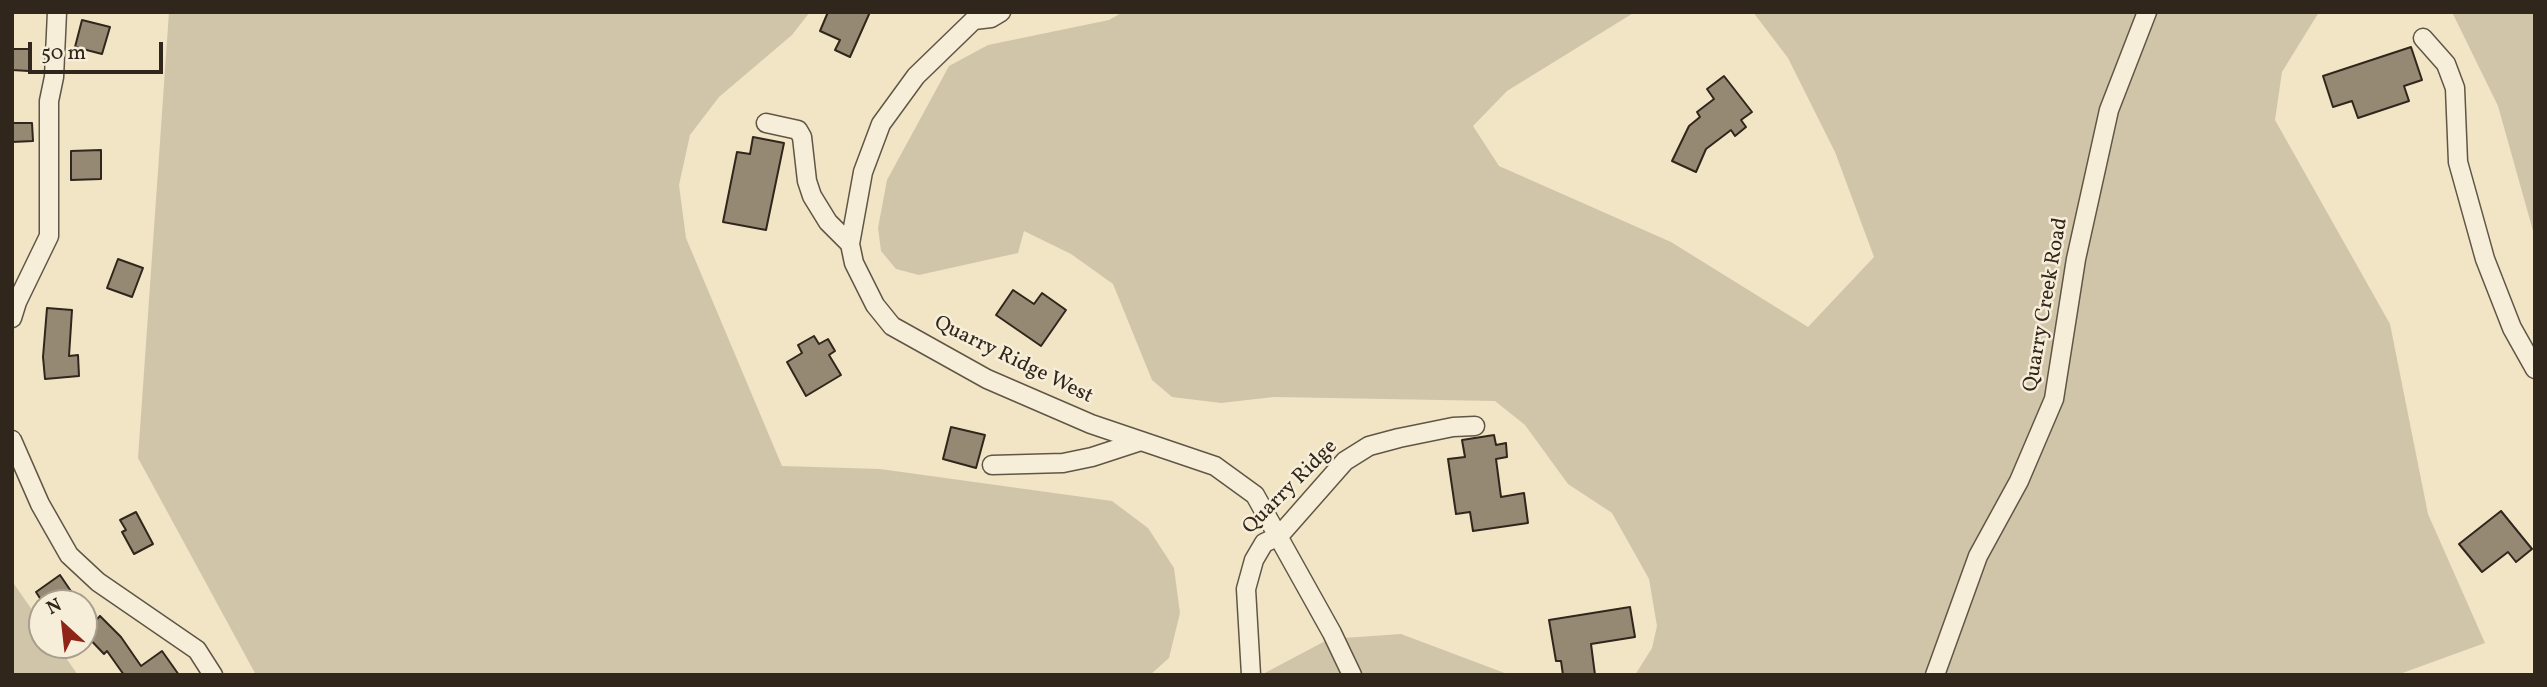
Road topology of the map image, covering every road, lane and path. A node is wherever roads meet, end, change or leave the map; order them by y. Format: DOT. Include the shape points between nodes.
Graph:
graph roads {
  1 [pos="57,12"];
  2 [pos="1001,12"];
  3 [pos="2147,12"];
  4 [pos="978,16"];
  5 [pos="2423,38"];
  6 [pos="766,123"];
  7 [pos="850,244"];
  8 [pos="12,318"];
  9 [pos="2535,369"];
  10 [pos="1475,426"];
  11 [pos="12,440"];
  12 [pos="1141,441"];
  13 [pos="992,465"];
  14 [pos="1279,536"];
  15 [pos="213,675"];
  16 [pos="1251,675"];
  17 [pos="1352,675"];
  18 [pos="1935,675"];
  1 -- 8 [label="street" via="49,101 49,236"];
  2 -- 4 [label="street" via="991,18"];
  3 -- 18 [label="street, Quarry Creek Road" via="2109,110 2076,259 2054,399 2019,481 1978,556"];
  4 -- 7 [label="street, Quarry Ridge West" via="916,76 881,124 863,172"];
  5 -- 9 [label="street" via="2446,64 2455,88 2458,162 2481,247 2512,328"];
  6 -- 7 [label="street" via="798,130 812,196 828,222"];
  7 -- 12 [label="street, Quarry Ridge West" via="863,282 892,326 987,379"];
  10 -- 14 [label="street, Quarry Ridge" via="1369,446 1345,461"];
  11 -- 15 [label="street" via="69,555 98,582 197,650"];
  12 -- 13 [label="street" via="1063,463"];
  12 -- 14 [label="street, Quarry Ridge West" via="1215,466 1255,495"];
  14 -- 16 [label="street, Quarry Ridge" via="1264,543 1246,589"];
  14 -- 17 [label="street"];
}
